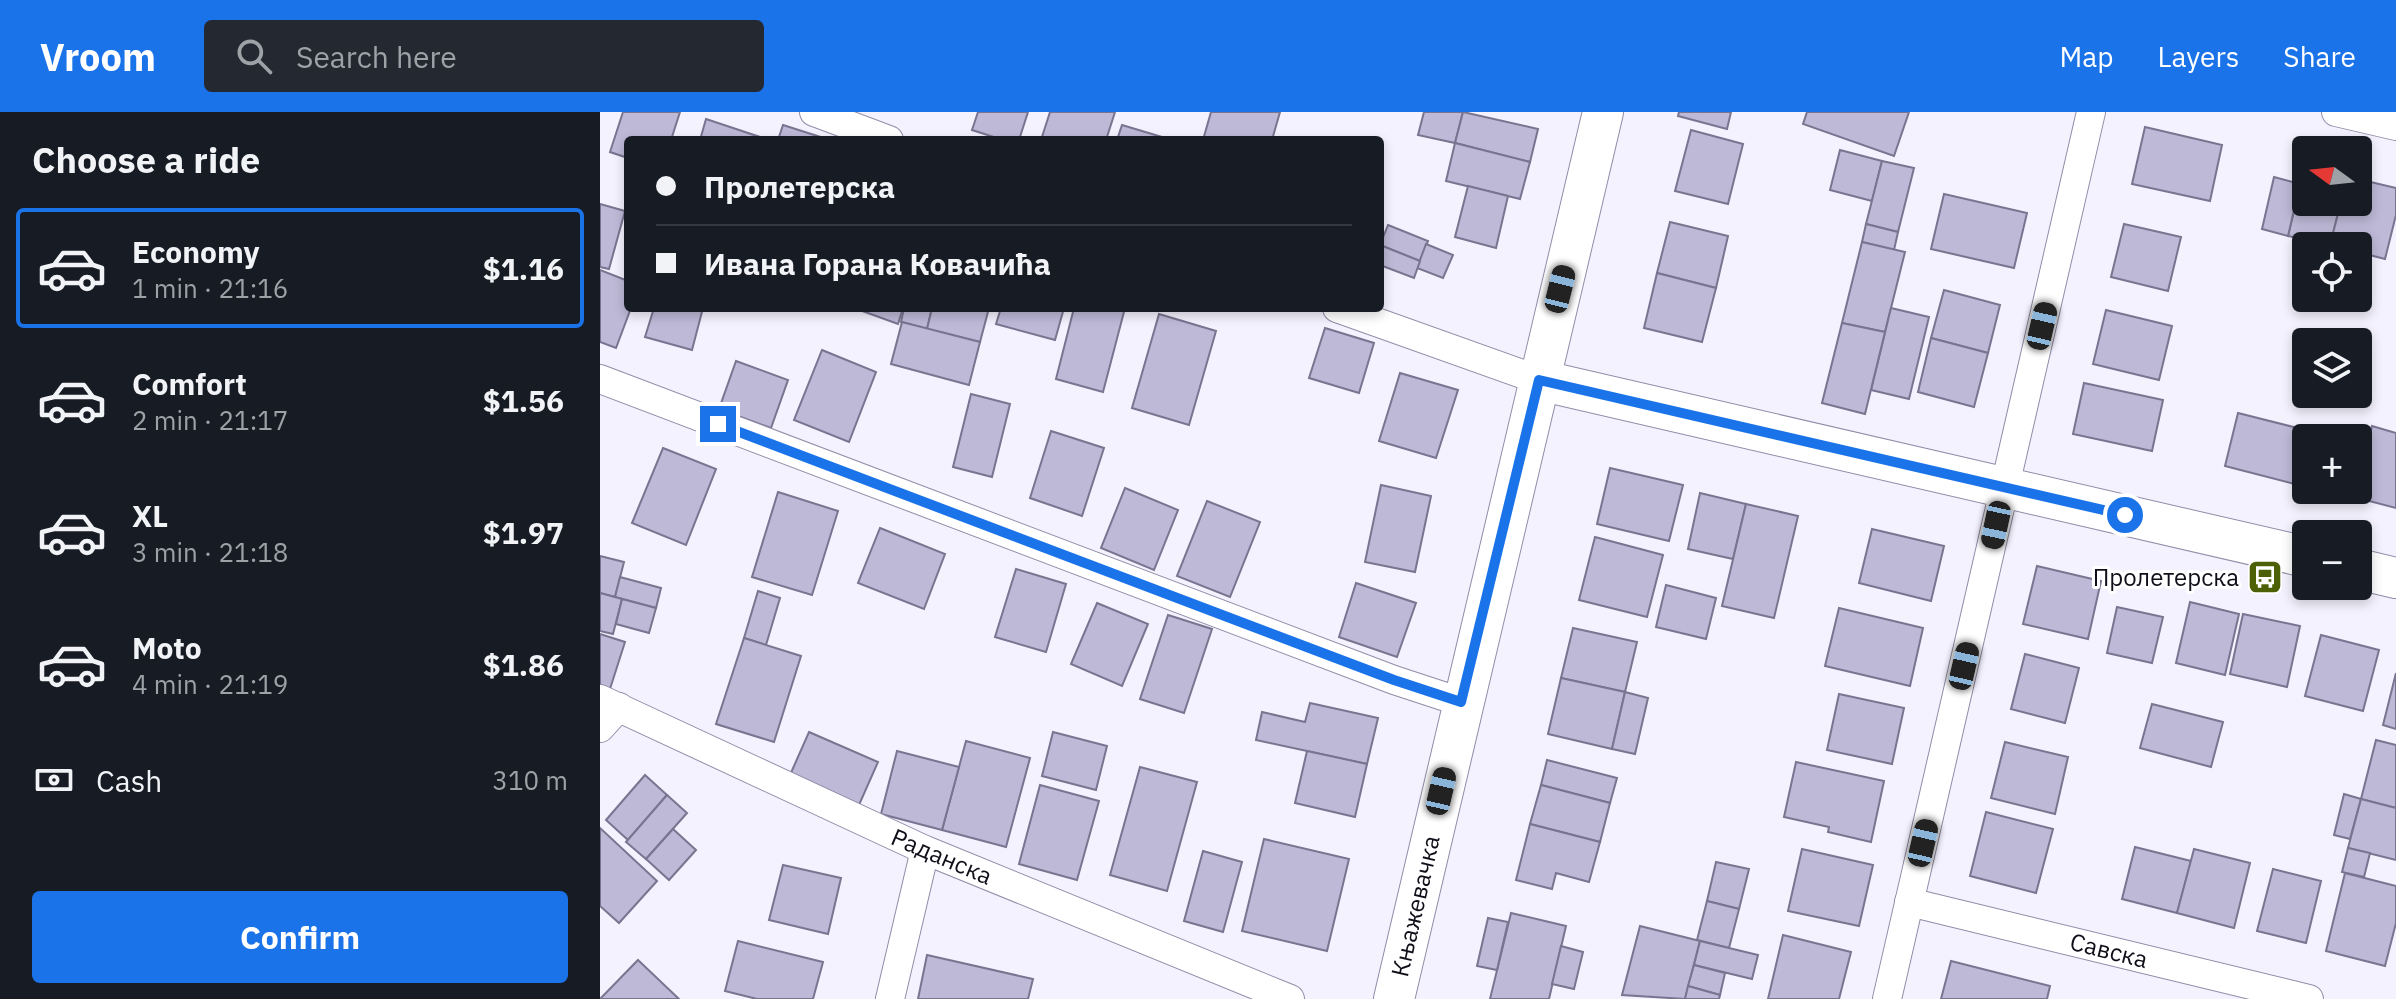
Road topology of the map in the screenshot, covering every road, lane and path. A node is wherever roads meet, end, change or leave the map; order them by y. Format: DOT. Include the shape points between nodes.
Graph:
graph roads {
  1 [pos="814,112"];
  2 [pos="1603,112"];
  3 [pos="2091,112"];
  4 [pos="2336,112"];
  5 [pos="2396,126"];
  6 [pos="878,136"];
  7 [pos="1348,312"];
  8 [pos="600,379"];
  9 [pos="1539,380"];
  10 [pos="2005,487"];
  11 [pos="2292,554"];
  12 [pos="2372,572"];
  13 [pos="2396,578"];
  14 [pos="1461,702"];
  15 [pos="610,703"];
  16 [pos="600,728"];
  17 [pos="925,850"];
  18 [pos="1909,902"];
  19 [pos="890,999"];
  20 [pos="1290,999"];
  21 [pos="1394,999"];
  22 [pos="1887,999"];
  23 [pos="2309,999"];
  1 -- 6 [label="street"];
  2 -- 9 [label="main road, Књажевачка"];
  3 -- 10 [label="street"];
  4 -- 5 [label="street"];
  7 -- 9 [label="street"];
  8 -- 14 [label="street"];
  9 -- 10 [label="main road"];
  9 -- 14 [label="main road, Књажевачка"];
  10 -- 11 [label="main road"];
  10 -- 18 [label="street"];
  12 -- 13 [label="main road"];
  14 -- 21 [label="main road, Књажевачка"];
  15 -- 16 [label="street"];
  15 -- 17 [label="street, Раданска"];
  17 -- 19 [label="street"];
  17 -- 20 [label="street, Раданска"];
  18 -- 22 [label="street"];
  18 -- 23 [label="street, Савска"];
}
